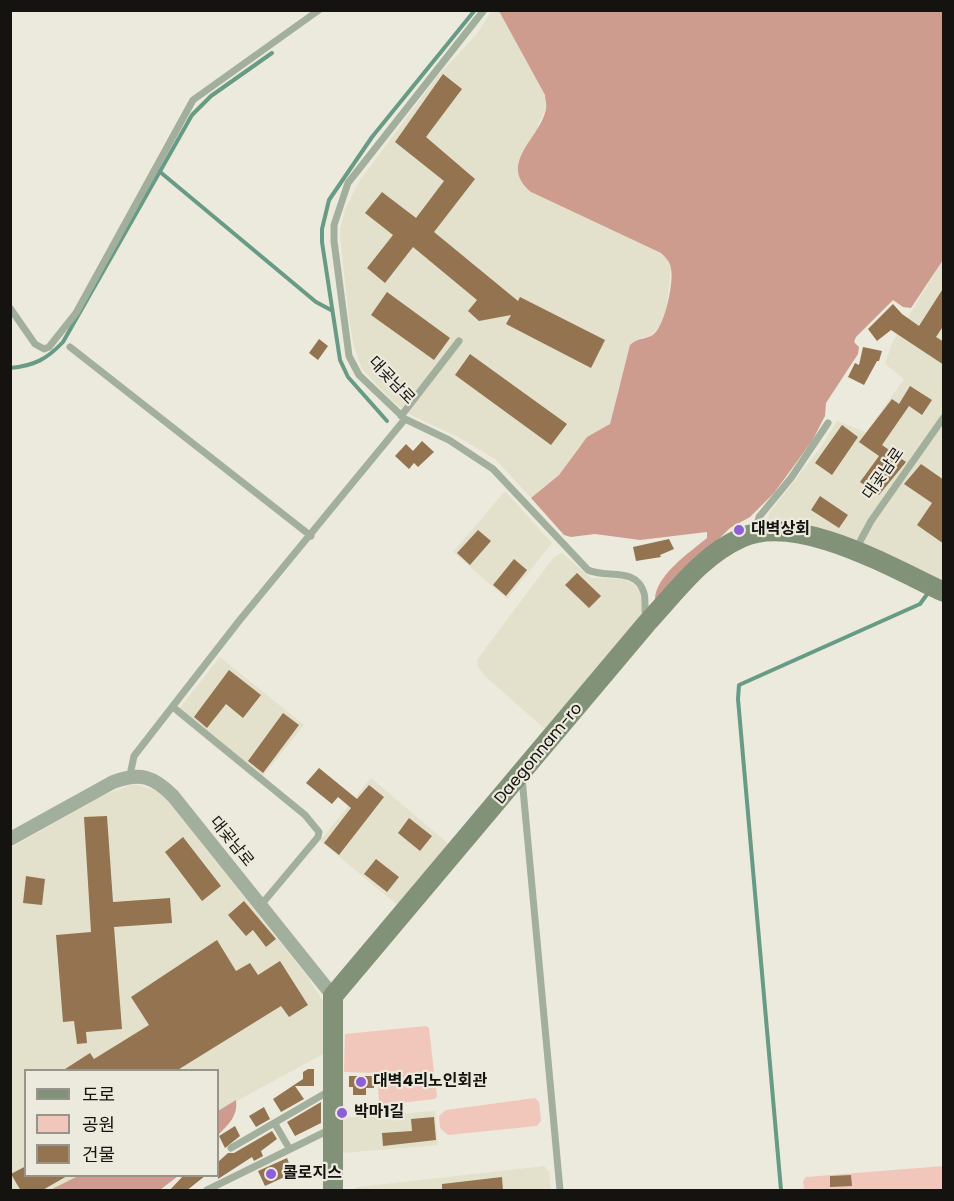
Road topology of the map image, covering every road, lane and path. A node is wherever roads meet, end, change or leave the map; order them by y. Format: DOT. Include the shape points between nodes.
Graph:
graph roads {
  1 [pos="319,10"];
  2 [pos="484,10"];
  3 [pos="10,308"];
  4 [pos="459,341"];
  5 [pos="70,347"];
  6 [pos="944,417"];
  7 [pos="403,418"];
  8 [pos="828,423"];
  9 [pos="756,533"];
  10 [pos="311,536"];
  11 [pos="855,551"];
  12 [pos="944,592"];
  13 [pos="647,623"];
  14 [pos="173,707"];
  15 [pos="130,775"];
  16 [pos="522,775"];
  17 [pos="10,839"];
  18 [pos="261,906"];
  19 [pos="333,996"];
  20 [pos="333,1089"];
  21 [pos="275,1124"];
  22 [pos="333,1128"];
  23 [pos="231,1148"];
  24 [pos="289,1148"];
  25 [pos="207,1191"];
  26 [pos="333,1191"];
  27 [pos="560,1191"];
  1 -- 3 [label="lane" via="193,100 76,313 49,347 44,349 35,344"];
  2 -- 7 [label="lane, 대곶남로" via="360,164 341,197 334,225 349,356 359,375"];
  4 -- 7 [label="lane"];
  5 -- 10 [label="lane"];
  6 -- 11 [label="lane, 대곶남로" via="871,521"];
  7 -- 10 [label="lane"];
  7 -- 13 [label="lane, 대곶남로" via="448,440 493,469 588,570 622,574 635,581 644,594"];
  8 -- 9 [label="lane" via="759,517"];
  9 -- 11 [label="street, Daegonnam-ro" via="801,534"];
  9 -- 13 [label="street, Daegonnam-ro" via="714,554"];
  10 -- 14 [label="lane"];
  11 -- 12 [label="street, Daegonnam-ro"];
  13 -- 16 [label="street, Daegonnam-ro"];
  14 -- 15 [label="lane" via="134,756"];
  14 -- 18 [label="lane" via="305,815 319,832"];
  15 -- 17 [label="street"];
  15 -- 18 [label="street, 대곶남로" via="154,781 173,796"];
  16 -- 19 [label="street, Daegonnam-ro"];
  16 -- 27 [label="lane"];
  18 -- 19 [label="street, 대곶남로"];
  19 -- 20 [label="street"];
  20 -- 21 [label="lane"];
  20 -- 22 [label="street"];
  21 -- 23 [label="lane"];
  21 -- 24 [label="lane"];
  22 -- 24 [label="lane"];
  22 -- 26 [label="street"];
  24 -- 25 [label="lane"];
}
